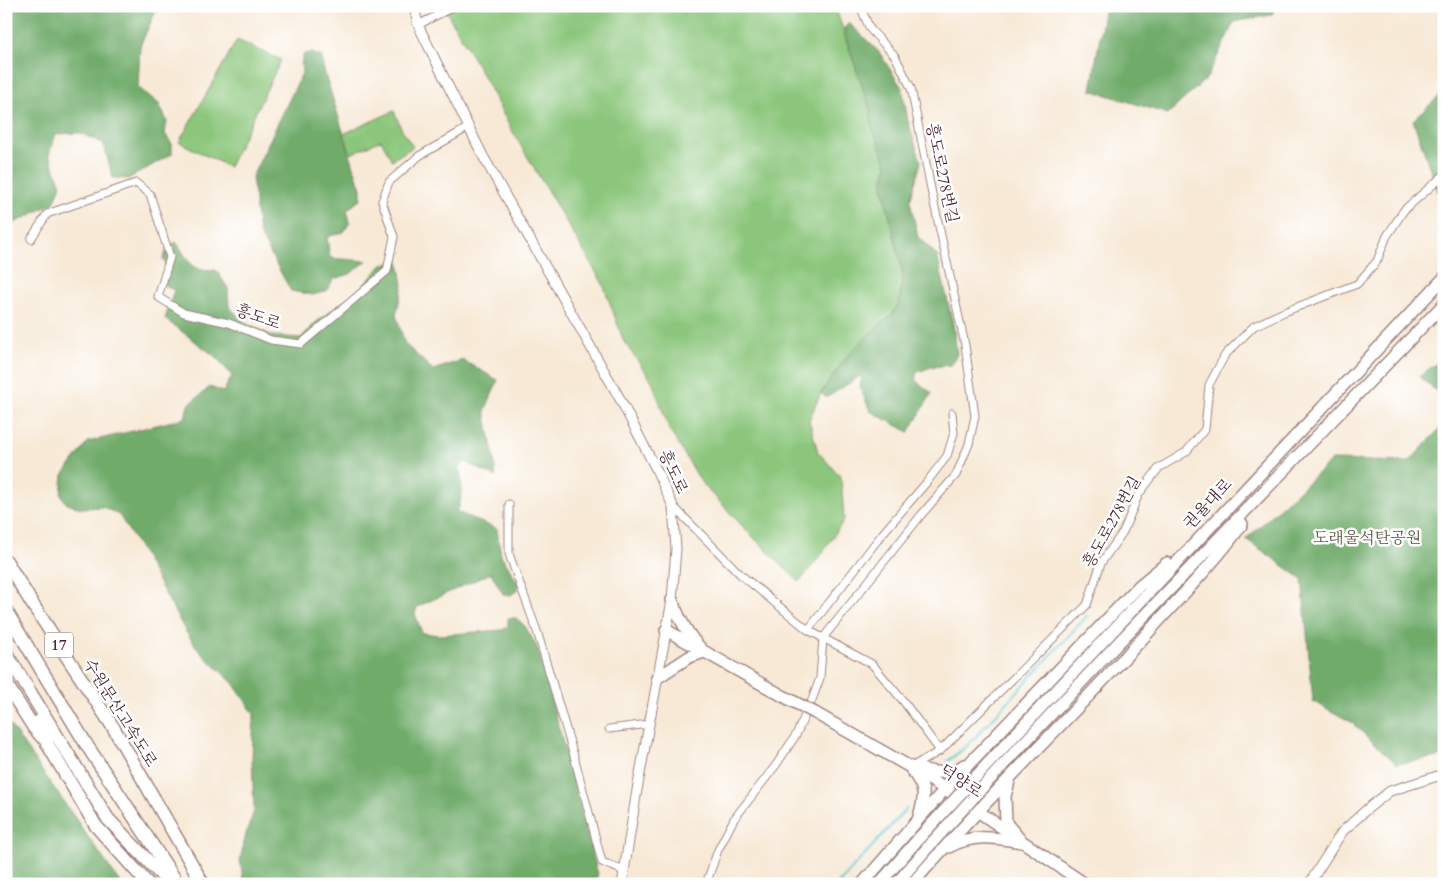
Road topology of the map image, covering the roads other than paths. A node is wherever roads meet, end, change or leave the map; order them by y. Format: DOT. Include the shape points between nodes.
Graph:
graph roads {
  1 [pos="414,6"];
  2 [pos="455,6"];
  3 [pos="860,6"];
  4 [pos="418,25"];
  5 [pos="469,128"];
  6 [pos="1444,175"];
  7 [pos="31,239"];
  8 [pos="1444,278"];
  9 [pos="1444,304"];
  10 [pos="952,413"];
  11 [pos="1264,492"];
  12 [pos="509,504"];
  13 [pos="673,506"];
  14 [pos="1211,524"];
  15 [pos="6,561"];
  16 [pos="672,600"];
  17 [pos="6,610"];
  18 [pos="666,630"];
  19 [pos="808,630"];
  20 [pos="823,638"];
  21 [pos="704,652"];
  22 [pos="6,653"];
  23 [pos="6,663"];
  24 [pos="657,678"];
  25 [pos="6,684"];
  26 [pos="649,724"];
  27 [pos="609,729"];
  28 [pos="48,745"];
  29 [pos="940,752"];
  30 [pos="978,755"];
  31 [pos="910,767"];
  32 [pos="1444,774"];
  33 [pos="1010,778"];
  34 [pos="945,789"];
  35 [pos="978,811"];
  36 [pos="916,822"];
  37 [pos="1022,842"];
  38 [pos="941,851"];
  39 [pos="624,871"];
  40 [pos="148,884"];
  41 [pos="170,884"];
  42 [pos="178,884"];
  43 [pos="203,884"];
  44 [pos="622,884"];
  45 [pos="706,884"];
  46 [pos="862,884"];
  47 [pos="879,884"];
  48 [pos="896,884"];
  49 [pos="912,884"];
  50 [pos="1084,884"];
  51 [pos="1309,884"];
  1 -- 4 [label="street, 흥도로"];
  2 -- 4 [label="street"];
  3 -- 20 [label="street, 흥도로278번길" via="870,29 895,56 911,88 965,345 975,416 969,444 956,475"];
  4 -- 5 [label="street, 흥도로"];
  5 -- 7 [label="street, 흥도로" via="419,156 389,182 382,201 394,237 387,271 301,344 271,340 229,323 184,313 158,296 170,257 150,194 136,183 47,214"];
  5 -- 13 [label="street, 흥도로" via="620,399"];
  6 -- 29 [label="street, 흥도로278번길" via="1404,210 1386,236 1377,261 1357,284 1254,326 1225,354 1210,385 1205,429 1186,452 1159,468 1139,494 1123,532 1102,562 1087,604"];
  8 -- 14 [label="main road, 권율대로"];
  9 -- 11 [label="main road, 권율대로"];
  10 -- 19 [label="street" via="954,433 947,456"];
  11 -- 33 [label="main road" via="1236,532 1196,579"];
  11 -- 48 [label="main road, 권율대로, bridge" via="1004,764"];
  12 -- 39 [label="street" via="509,554 537,631 602,862"];
  13 -- 16 [label="street, 흥도로" via="676,549"];
  13 -- 19 [label="street" via="740,574"];
  14 -- 30 [label="main road" via="1139,586"];
  14 -- 47 [label="main road, 권율대로, bridge"];
  15 -- 43 [label="highway, 수원문산고속도로 / 17" via="113,728"];
  16 -- 18 [label="street, 흥도로"];
  16 -- 21 [label="main road" via="682,625"];
  17 -- 42 [label="highway, 17" via="86,744"];
  18 -- 21 [label="main road"];
  18 -- 24 [label="street, 흥도로"];
  19 -- 20 [label="street"];
  20 -- 29 [label="street" via="872,664"];
  20 -- 45 [label="street" via="820,678 796,735 776,766 734,818"];
  21 -- 24 [label="main road" via="689,657"];
  21 -- 31 [label="main road, 덕양로, bridge"];
  22 -- 41 [label="highway" via="108,819"];
  23 -- 28 [label="highway" via="43,728"];
  24 -- 26 [label="street, 흥도로"];
  25 -- 28 [label="highway"];
  26 -- 27 [label="street"];
  26 -- 39 [label="street, 흥도로"];
  28 -- 40 [label="highway" via="96,826"];
  29 -- 31 [label="street, 흥도로278번길"];
  30 -- 31 [label="main road" via="954,772"];
  30 -- 33 [label="main road" via="973,775 988,787"];
  30 -- 34 [label="main road"];
  31 -- 34 [label="main road, 덕양로"];
  31 -- 36 [label="main road" via="921,784 924,799"];
  32 -- 51 [label="street" via="1390,791 1366,810 1342,832"];
  33 -- 35 [label="main road"];
  33 -- 37 [label="main road" via="1005,796 1006,823"];
  34 -- 35 [label="main road, 덕양로"];
  34 -- 36 [label="main road"];
  35 -- 37 [label="main road, 덕양로"];
  35 -- 38 [label="main road"];
  36 -- 38 [label="main road" via="937,815 951,827"];
  36 -- 46 [label="main road"];
  37 -- 38 [label="main road" via="990,837 962,840"];
  37 -- 50 [label="main road, 덕양로"];
  38 -- 49 [label="main road"];
  39 -- 44 [label="street, 흥도로"];
}
